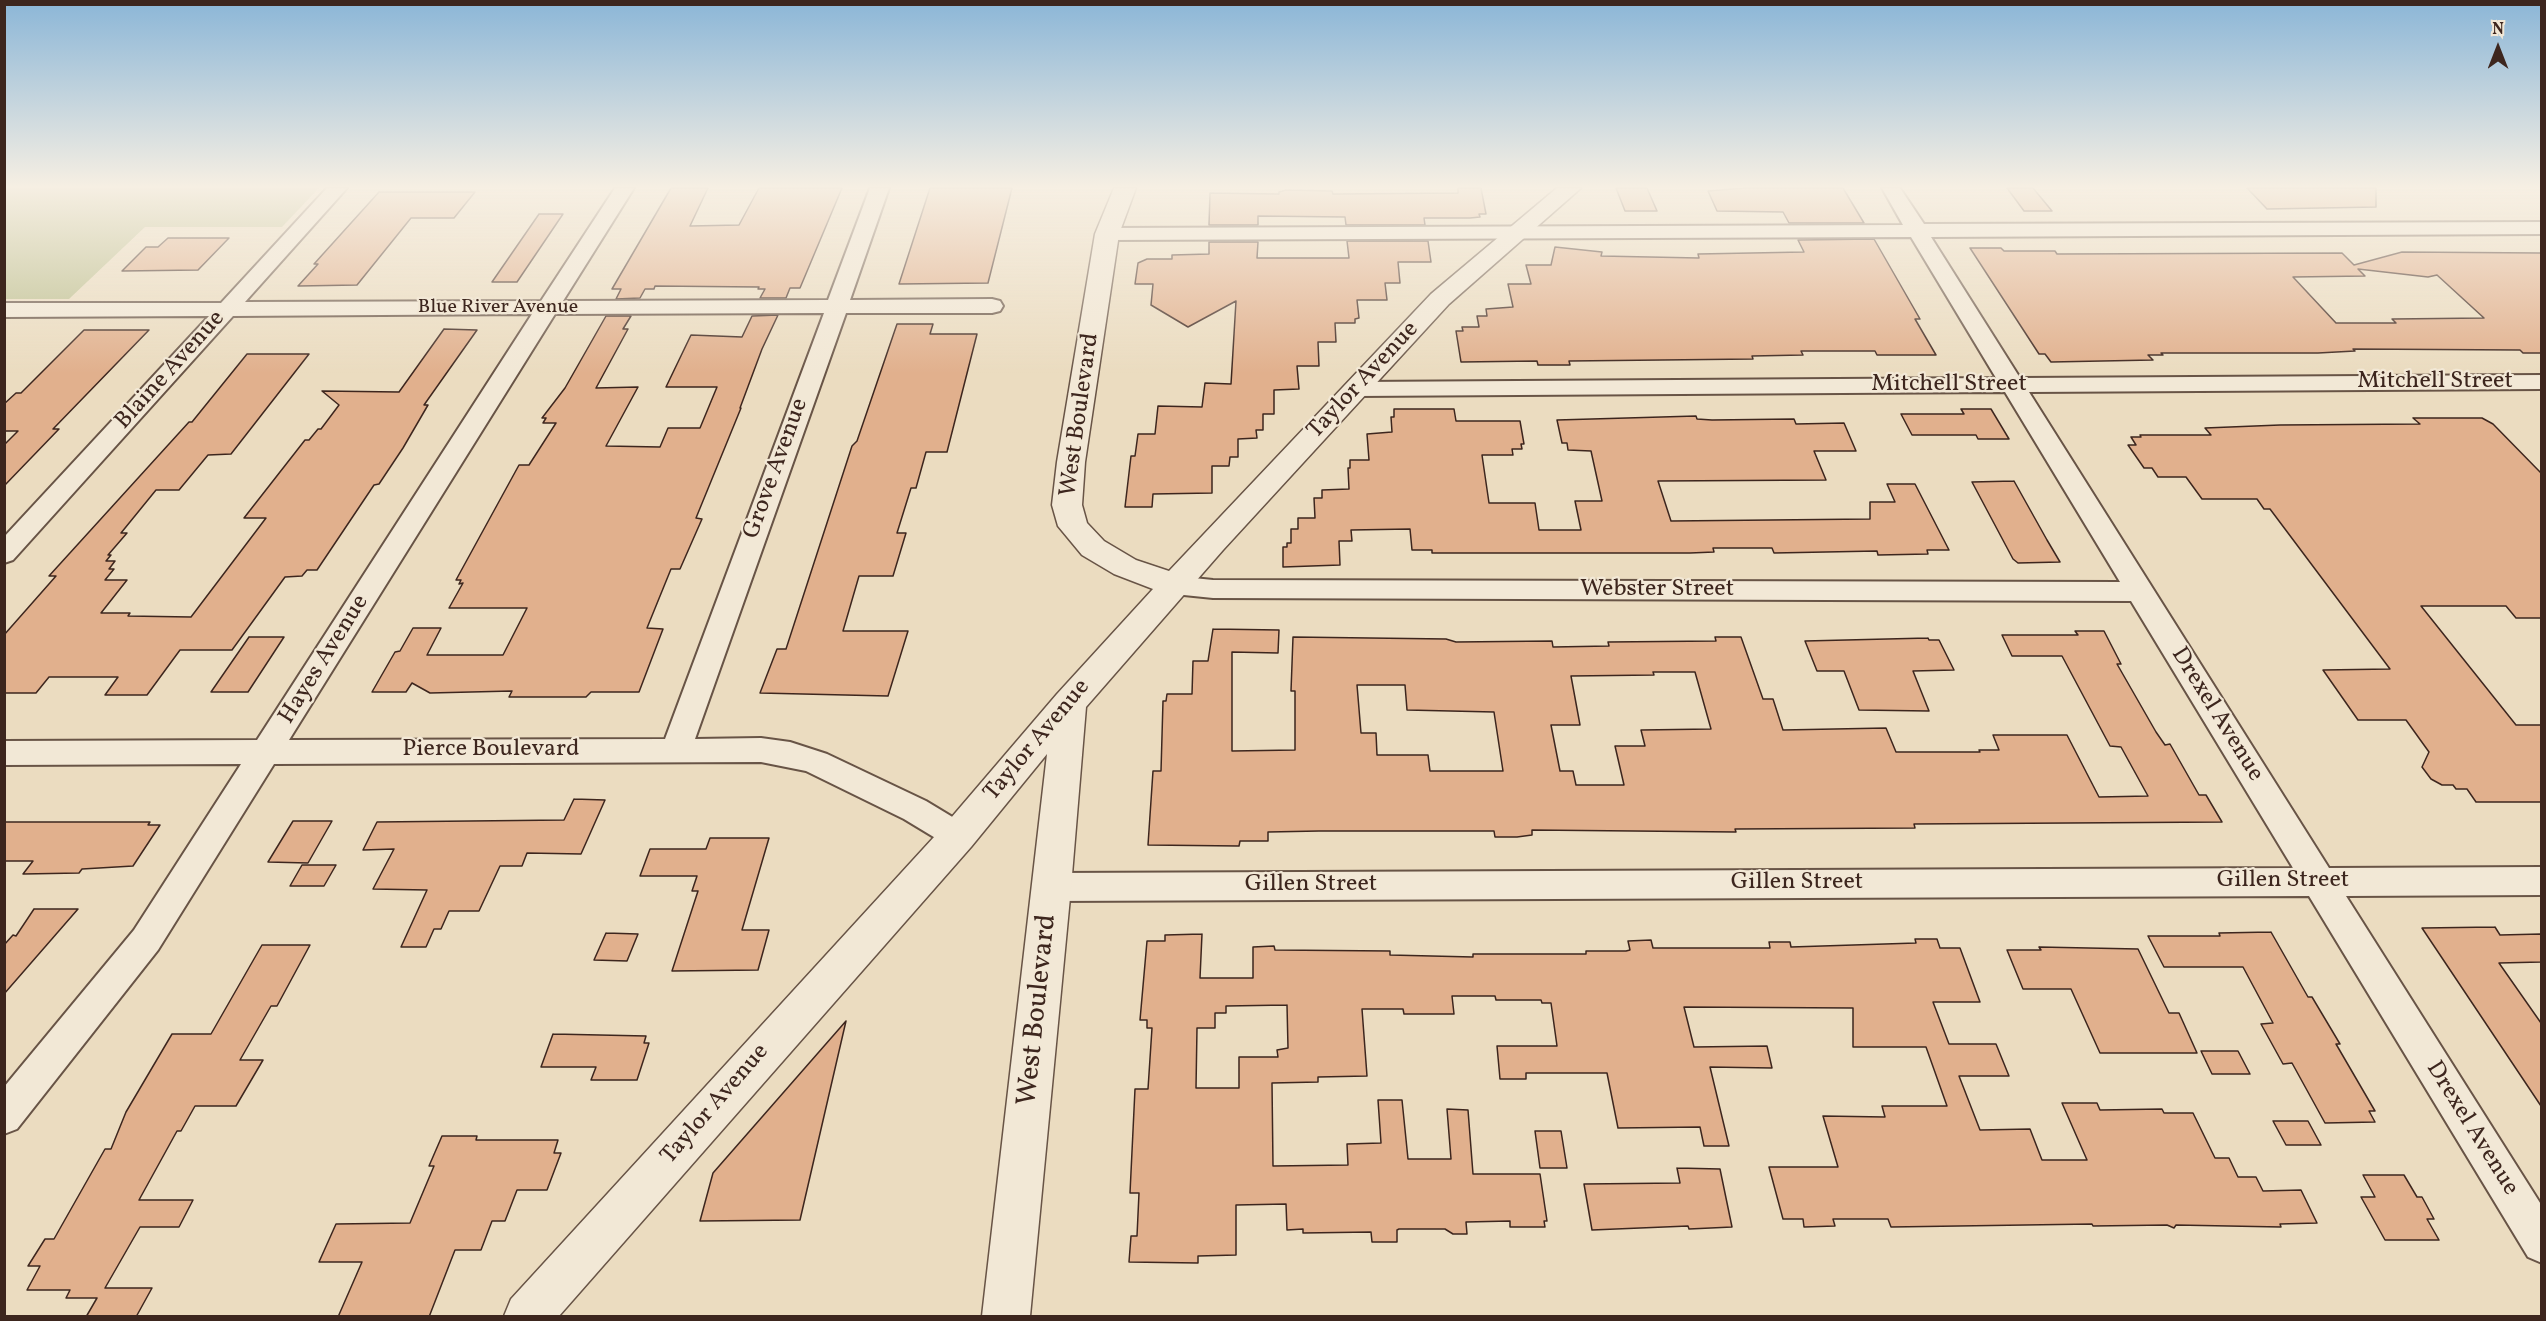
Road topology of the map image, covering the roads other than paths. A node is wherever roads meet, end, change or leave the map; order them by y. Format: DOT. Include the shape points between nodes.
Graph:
graph roads {
  1 [pos="281,250"];
  2 [pos="585,250"];
  3 [pos="856,250"];
  4 [pos="1105,250"];
  5 [pos="1497,250"];
  6 [pos="1929,250"];
  7 [pos="835,306"];
  8 [pos="992,306"];
  9 [pos="549,308"];
  10 [pos="227,309"];
  11 [pos="4,310"];
  12 [pos="2541,382"];
  13 [pos="2012,385"];
  14 [pos="1357,389"];
  15 [pos="4,554"];
  16 [pos="1174,585"];
  17 [pos="2140,592"];
  18 [pos="1069,703"];
  19 [pos="676,750"];
  20 [pos="266,752"];
  21 [pos="4,753"];
  22 [pos="958,836"];
  23 [pos="2541,881"];
  24 [pos="2319,882"];
  25 [pos="1052,888"];
  26 [pos="4,1116"];
  27 [pos="2541,1243"];
  28 [pos="528,1317"];
  29 [pos="1006,1317"];
  1 -- 10 [label="street, Blaine Avenue"];
  2 -- 9 [label="street, Hayes Avenue"];
  3 -- 7 [label="street, Grove Avenue"];
  4 -- 16 [label="street, West Boulevard" via="1071,462 1069,517 1077,534 1104,555"];
  5 -- 14 [label="street, Taylor Avenue" via="1440,299"];
  6 -- 13 [label="street, Drexel Avenue"];
  7 -- 8 [label="street, Blue River Avenue"];
  7 -- 9 [label="street, Blue River Avenue"];
  7 -- 19 [label="street, Grove Avenue"];
  9 -- 10 [label="street, Blue River Avenue"];
  9 -- 20 [label="street, Hayes Avenue"];
  10 -- 11 [label="street, Blue River Avenue"];
  10 -- 15 [label="street, Blaine Avenue"];
  12 -- 13 [label="street, Mitchell Street"];
  13 -- 14 [label="street, Mitchell Street"];
  13 -- 17 [label="street, Drexel Avenue"];
  14 -- 16 [label="street, Taylor Avenue"];
  16 -- 17 [label="street, Webster Street" via="1213,590"];
  16 -- 18 [label="street, Taylor Avenue"];
  17 -- 24 [label="street, Drexel Avenue"];
  18 -- 22 [label="street, Taylor Avenue"];
  18 -- 25 [label="street, West Boulevard"];
  19 -- 20 [label="street, Pierce Boulevard"];
  19 -- 22 [label="street, Pierce Boulevard" via="790,754 915,810"];
  20 -- 21 [label="street, Pierce Boulevard"];
  20 -- 26 [label="street, Hayes Avenue" via="146,940"];
  22 -- 28 [label="street, Taylor Avenue"];
  23 -- 24 [label="street, Gillen Street"];
  24 -- 25 [label="street, Gillen Street"];
  24 -- 27 [label="street, Drexel Avenue"];
  25 -- 29 [label="street, West Boulevard"];
}
